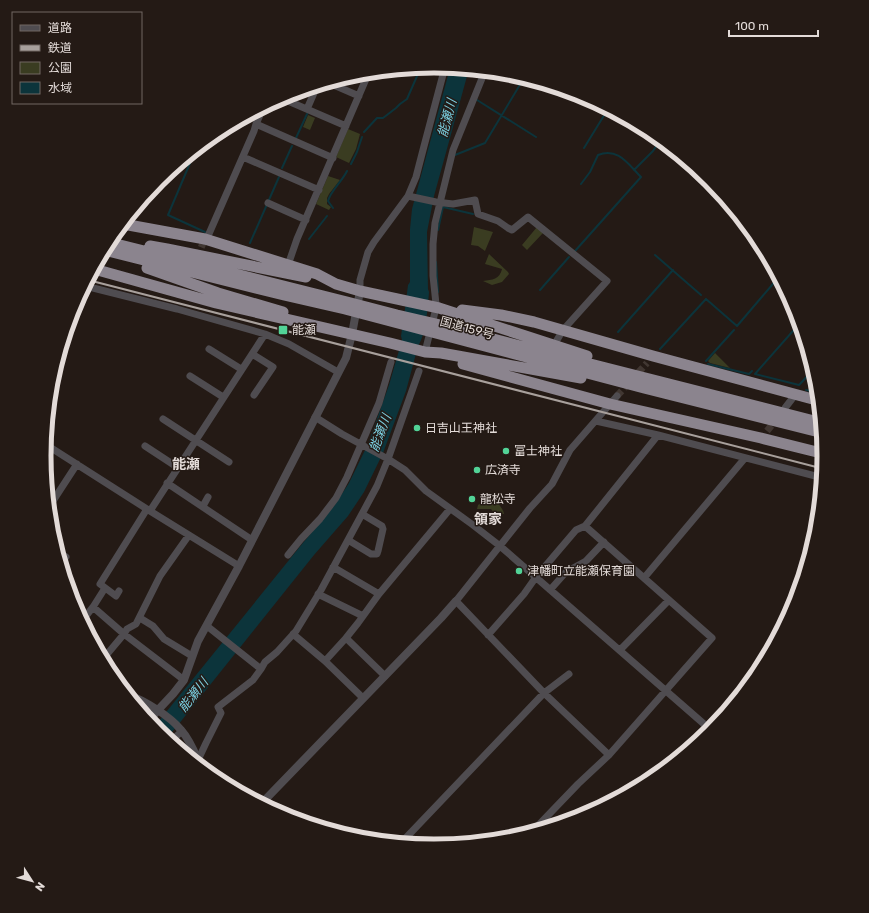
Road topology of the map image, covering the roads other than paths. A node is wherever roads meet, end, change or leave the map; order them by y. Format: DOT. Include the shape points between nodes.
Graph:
graph roads {
  1 [pos="443,73"];
  2 [pos="483,76"];
  3 [pos="367,79"];
  4 [pos="337,86"];
  5 [pos="314,92"];
  6 [pos="359,96"];
  7 [pos="289,102"];
  8 [pos="306,109"];
  9 [pos="260,116"];
  10 [pos="256,124"];
  11 [pos="346,126"];
  12 [pos="243,157"];
  13 [pos="332,158"];
  14 [pos="319,190"];
  15 [pos="410,197"];
  16 [pos="268,203"];
  17 [pos="438,203"];
  18 [pos="306,220"];
  19 [pos="129,225"];
  20 [pos="118,240"];
  21 [pos="204,240"];
  22 [pos="115,244"];
  23 [pos="105,261"];
  24 [pos="105,261"];
  25 [pos="104,262"];
  26 [pos="288,265"];
  27 [pos="336,284"];
  28 [pos="91,287"];
  29 [pos="360,291"];
  30 [pos="346,305"];
  31 [pos="436,307"];
  32 [pos="435,328"];
  33 [pos="340,332"];
  34 [pos="265,334"];
  35 [pos="352,334"];
  36 [pos="560,335"];
  37 [pos="209,349"];
  38 [pos="425,352"];
  39 [pos="252,354"];
  40 [pos="391,362"];
  41 [pos="241,369"];
  42 [pos="419,371"];
  43 [pos="338,372"];
  44 [pos="190,376"];
  45 [pos="644,388"];
  46 [pos="696,392"];
  47 [pos="254,395"];
  48 [pos="795,395"];
  49 [pos="223,397"];
  50 [pos="613,400"];
  51 [pos="814,400"];
  52 [pos="785,408"];
  53 [pos="315,417"];
  54 [pos="163,418"];
  55 [pos="596,421"];
  56 [pos="816,422"];
  57 [pos="817,431"];
  58 [pos="658,435"];
  59 [pos="195,440"];
  60 [pos="362,444"];
  61 [pos="145,446"];
  62 [pos="51,448"];
  63 [pos="818,452"];
  64 [pos="386,458"];
  65 [pos="745,458"];
  66 [pos="229,462"];
  67 [pos="77,464"];
  68 [pos="177,467"];
  69 [pos="817,477"];
  70 [pos="167,483"];
  71 [pos="208,497"];
  72 [pos="53,499"];
  73 [pos="203,506"];
  74 [pos="450,509"];
  75 [pos="149,510"];
  76 [pos="362,514"];
  77 [pos="585,526"];
  78 [pos="189,535"];
  79 [pos="252,540"];
  80 [pos="348,540"];
  81 [pos="604,542"];
  82 [pos="500,546"];
  83 [pos="288,555"];
  84 [pos="239,566"];
  85 [pos="333,567"];
  86 [pos="536,577"];
  87 [pos="644,578"];
  88 [pos="105,588"];
  89 [pos="550,590"];
  90 [pos="119,591"];
  91 [pos="318,594"];
  92 [pos="379,594"];
  93 [pos="456,600"];
  94 [pos="669,600"];
  95 [pos="93,607"];
  96 [pos="86,616"];
  97 [pos="362,616"];
  98 [pos="140,618"];
  99 [pos="207,626"];
  100 [pos="124,634"];
  101 [pos="293,634"];
  102 [pos="488,635"];
  103 [pos="346,638"];
  104 [pos="620,650"];
  105 [pos="106,655"];
  106 [pos="192,656"];
  107 [pos="325,661"];
  108 [pos="261,669"];
  109 [pos="569,674"];
  110 [pos="385,676"];
  111 [pos="184,680"];
  112 [pos="665,691"];
  113 [pos="544,694"];
  114 [pos="363,698"];
  115 [pos="139,700"];
  116 [pos="160,711"];
  117 [pos="153,717"];
  118 [pos="707,727"];
  119 [pos="181,729"];
  120 [pos="174,738"];
  121 [pos="609,754"];
  122 [pos="197,758"];
  123 [pos="199,759"];
  124 [pos="265,800"];
  125 [pos="538,826"];
  126 [pos="405,839"];
  1 -- 15 [label="street"];
  2 -- 17 [label="street" via="453,150"];
  3 -- 6 [label="street"];
  4 -- 6 [label="street"];
  5 -- 8 [label="street"];
  6 -- 11 [label="street"];
  7 -- 8 [label="street"];
  8 -- 11 [label="street"];
  9 -- 10 [label="street"];
  10 -- 12 [label="street"];
  10 -- 13 [label="street"];
  11 -- 13 [label="street"];
  12 -- 14 [label="street"];
  12 -- 21 [label="street"];
  13 -- 14 [label="street"];
  14 -- 18 [label="street"];
  15 -- 17 [label="street"];
  15 -- 29 [label="street" via="368,252 360,280"];
  16 -- 18 [label="street"];
  17 -- 31 [label="street" via="432,244"];
  17 -- 36 [label="street" via="453,204 475,200 478,214 498,221 512,230 528,217 607,281"];
  18 -- 26 [label="street"];
  19 -- 21 [label="highway"];
  20 -- 27 [label="highway"];
  21 -- 26 [label="highway"];
  22 -- 30 [label="highway, 国道159号"];
  23 -- 30 [label="highway, 国道159号"];
  24 -- 33 [label="highway" via="138,264 218,293 316,321"];
  25 -- 33 [label="highway" via="216,303"];
  26 -- 27 [label="highway" via="317,274"];
  27 -- 29 [label="highway"];
  28 -- 34 [label="street"];
  29 -- 31 [label="highway"];
  29 -- 35 [label="street"];
  30 -- 32 [label="highway, 国道159号"];
  31 -- 36 [label="highway" via="534,322"];
  31 -- 38 [label="street"];
  31 -- 46 [label="highway" via="584,356 691,386"];
  32 -- 45 [label="highway, 国道159号"];
  32 -- 46 [label="highway, 国道159号"];
  33 -- 35 [label="highway"];
  34 -- 39 [label="street"];
  34 -- 43 [label="street" via="290,344"];
  35 -- 38 [label="highway"];
  35 -- 43 [label="street" via="346,358"];
  36 -- 48 [label="highway"];
  37 -- 41 [label="street"];
  38 -- 45 [label="highway" via="561,374 636,390"];
  38 -- 50 [label="highway" via="450,360 547,381"];
  39 -- 41 [label="street"];
  39 -- 47 [label="street" via="273,367"];
  40 -- 60 [label="street" via="379,403"];
  41 -- 49 [label="street"];
  42 -- 64 [label="street"];
  43 -- 53 [label="street"];
  44 -- 49 [label="street"];
  45 -- 57 [label="highway, 国道159号"];
  46 -- 56 [label="highway, 国道159号"];
  48 -- 51 [label="highway"];
  48 -- 52 [label="street"];
  49 -- 59 [label="street"];
  50 -- 55 [label="street"];
  50 -- 63 [label="highway" via="764,435"];
  53 -- 60 [label="street"];
  53 -- 79 [label="street"];
  54 -- 59 [label="street"];
  55 -- 58 [label="street"];
  55 -- 82 [label="street" via="570,450 552,484"];
  58 -- 65 [label="street"];
  58 -- 77 [label="street"];
  59 -- 66 [label="street"];
  59 -- 68 [label="street"];
  60 -- 64 [label="street"];
  60 -- 83 [label="street" via="336,498"];
  61 -- 68 [label="street"];
  62 -- 67 [label="street"];
  64 -- 74 [label="street" via="405,470 426,491"];
  64 -- 76 [label="street" via="377,486"];
  65 -- 69 [label="street"];
  65 -- 87 [label="street"];
  67 -- 72 [label="street"];
  67 -- 75 [label="street"];
  68 -- 70 [label="street"];
  70 -- 73 [label="street"];
  70 -- 75 [label="street"];
  71 -- 73 [label="street"];
  73 -- 79 [label="street"];
  74 -- 82 [label="street"];
  74 -- 92 [label="street"];
  75 -- 78 [label="street"];
  75 -- 88 [label="street" via="100,584"];
  76 -- 80 [label="street"];
  76 -- 80 [label="street" via="382,526 378,551 371,554"];
  77 -- 81 [label="street"];
  77 -- 86 [label="street" via="576,530"];
  78 -- 84 [label="street"];
  78 -- 98 [label="street" via="160,576"];
  79 -- 84 [label="street"];
  80 -- 85 [label="street"];
  81 -- 87 [label="street"];
  81 -- 89 [label="street" via="586,561 566,572"];
  82 -- 86 [label="street"];
  82 -- 93 [label="street"];
  84 -- 99 [label="street"];
  85 -- 91 [label="street"];
  85 -- 92 [label="street"];
  86 -- 89 [label="street"];
  86 -- 102 [label="street"];
  87 -- 94 [label="street"];
  88 -- 90 [label="street" via="116,596"];
  88 -- 95 [label="street"];
  89 -- 104 [label="street"];
  91 -- 97 [label="street"];
  91 -- 101 [label="street"];
  92 -- 97 [label="street"];
  93 -- 102 [label="street"];
  93 -- 110 [label="street"];
  94 -- 104 [label="street"];
  94 -- 112 [label="street" via="712,638"];
  95 -- 96 [label="street"];
  95 -- 100 [label="street"];
  97 -- 103 [label="street"];
  98 -- 100 [label="street"];
  98 -- 106 [label="street" via="153,626 164,639"];
  99 -- 106 [label="street"];
  99 -- 108 [label="street"];
  100 -- 105 [label="street"];
  100 -- 111 [label="street"];
  101 -- 107 [label="street"];
  101 -- 108 [label="street"];
  102 -- 113 [label="street"];
  103 -- 107 [label="street"];
  103 -- 110 [label="street"];
  104 -- 112 [label="street"];
  106 -- 111 [label="street"];
  107 -- 114 [label="street"];
  108 -- 123 [label="street" via="253,680 218,706 221,713"];
  109 -- 113 [label="street"];
  110 -- 114 [label="street"];
  111 -- 116 [label="street"];
  112 -- 118 [label="street"];
  112 -- 121 [label="street"];
  113 -- 121 [label="street"];
  113 -- 126 [label="street"];
  114 -- 124 [label="street"];
  115 -- 116 [label="street"];
  116 -- 117 [label="street"];
  116 -- 119 [label="street"];
  119 -- 120 [label="street"];
  119 -- 122 [label="street"];
  121 -- 125 [label="street"];
}
